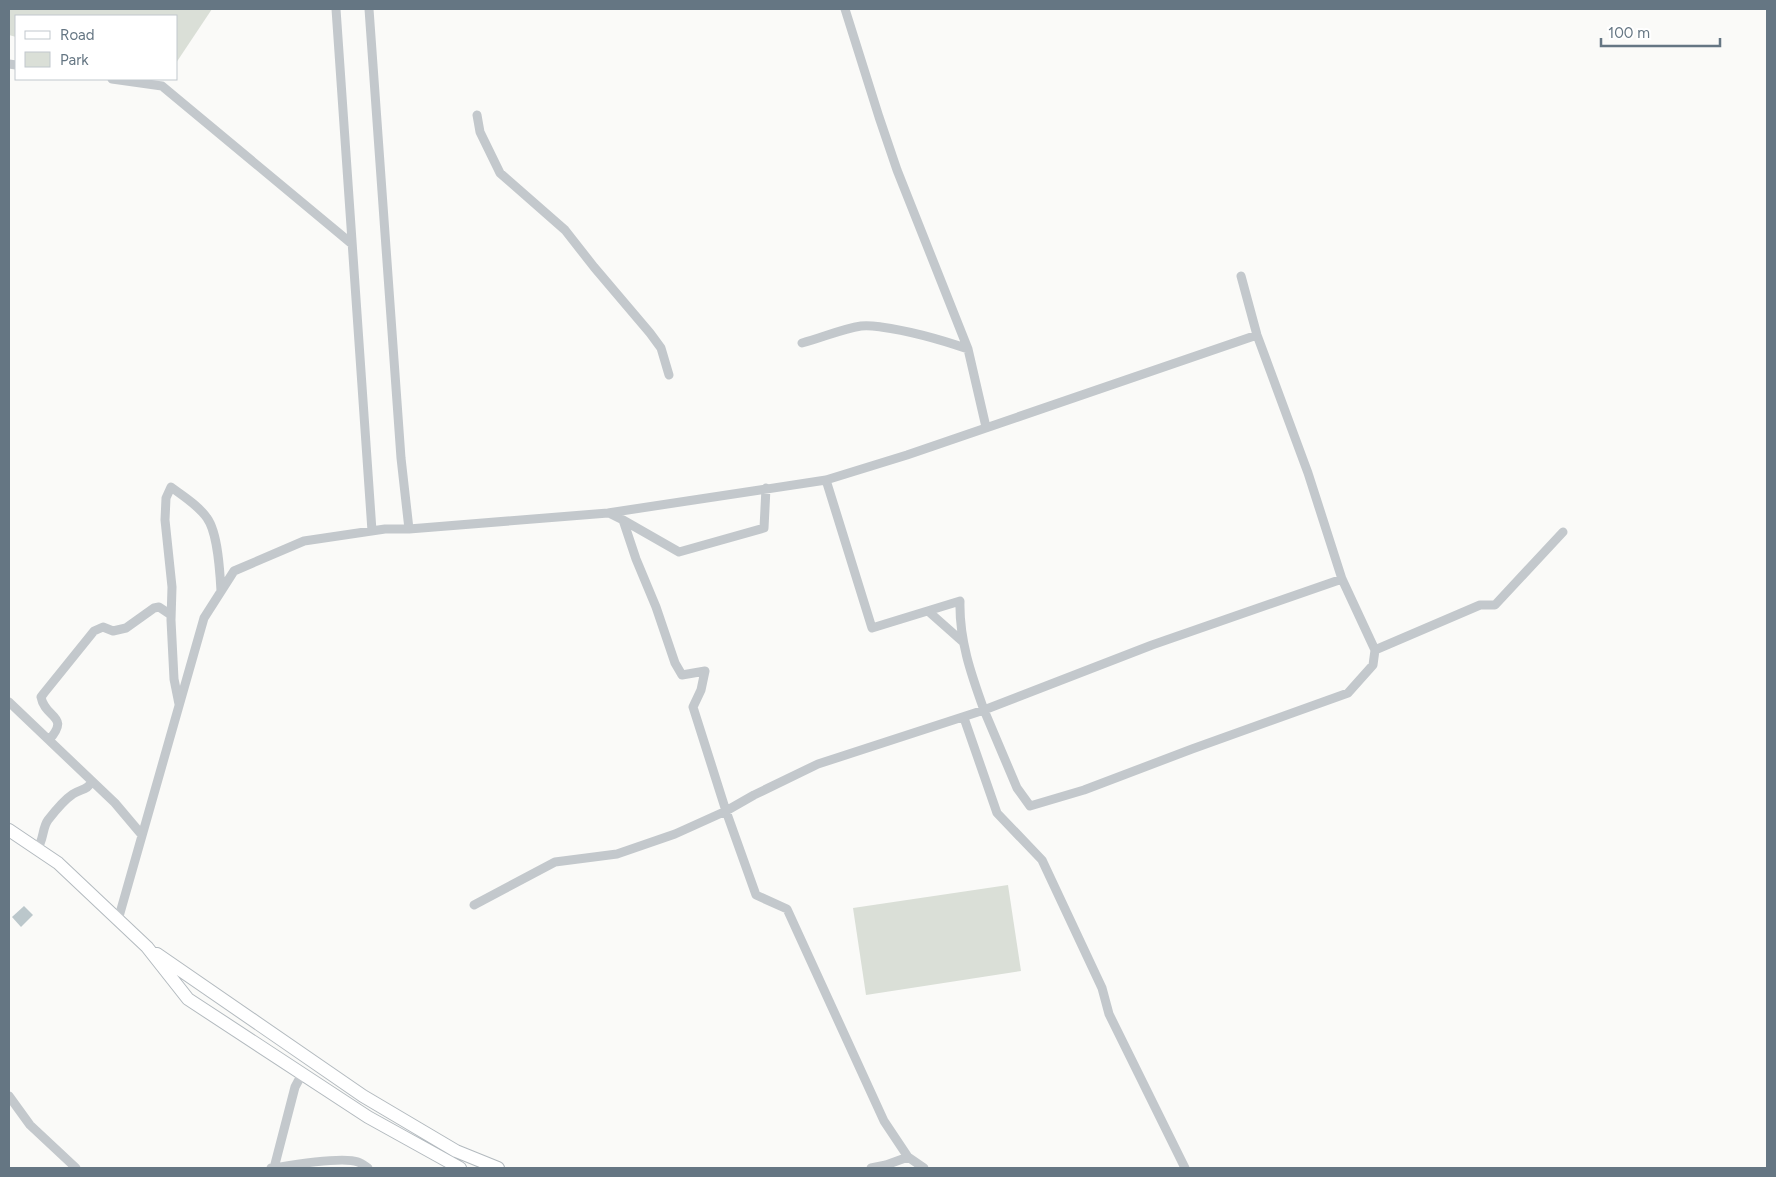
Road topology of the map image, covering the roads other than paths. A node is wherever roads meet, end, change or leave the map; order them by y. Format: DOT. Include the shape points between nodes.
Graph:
graph roads {
  1 [pos="336,9"];
  2 [pos="369,9"];
  3 [pos="845,9"];
  4 [pos="119,80"];
  5 [pos="477,115"];
  6 [pos="352,244"];
  7 [pos="1241,276"];
  8 [pos="1257,335"];
  9 [pos="802,342"];
  10 [pos="968,349"];
  11 [pos="669,375"];
  12 [pos="986,427"];
  13 [pos="826,480"];
  14 [pos="766,488"];
  15 [pos="608,513"];
  16 [pos="623,520"];
  17 [pos="409,529"];
  18 [pos="372,531"];
  19 [pos="1563,532"];
  20 [pos="1342,579"];
  21 [pos="221,591"];
  22 [pos="928,611"];
  23 [pos="171,615"];
  24 [pos="963,642"];
  25 [pos="1375,650"];
  26 [pos="9,702"];
  27 [pos="180,705"];
  28 [pos="984,710"];
  29 [pos="964,718"];
  30 [pos="49,740"];
  31 [pos="92,781"];
  32 [pos="726,811"];
  33 [pos="9,830"];
  34 [pos="142,835"];
  35 [pos="37,849"];
  36 [pos="474,905"];
  37 [pos="118,920"];
  38 [pos="147,947"];
  39 [pos="302,1074"];
  40 [pos="9,1096"];
  41 [pos="908,1157"];
  42 [pos="76,1168"];
  43 [pos="272,1168"];
  44 [pos="368,1168"];
  45 [pos="460,1168"];
  46 [pos="498,1168"];
  47 [pos="871,1168"];
  48 [pos="924,1168"];
  49 [pos="1185,1168"];
  1 -- 6 [label="street"];
  2 -- 17 [label="street" via="400,448"];
  3 -- 10 [label="street" via="898,170"];
  4 -- 6 [label="street" via="162,86"];
  5 -- 11 [label="street" via="480,132 500,173 566,230 661,348"];
  6 -- 18 [label="street"];
  7 -- 8 [label="street"];
  8 -- 12 [label="street"];
  8 -- 20 [label="street" via="1308,473"];
  9 -- 10 [label="street" via="864,325 926,336"];
  10 -- 12 [label="street"];
  12 -- 13 [label="street"];
  13 -- 14 [label="street"];
  13 -- 22 [label="street" via="872,628"];
  14 -- 15 [label="street"];
  14 -- 16 [label="street" via="764,528 679,552"];
  15 -- 16 [label="street"];
  15 -- 17 [label="street"];
  16 -- 32 [label="street" via="675,663 682,675 705,671 693,707"];
  17 -- 18 [label="street"];
  18 -- 21 [label="street" via="304,541 234,571"];
  19 -- 25 [label="street" via="1495,605 1480,605"];
  20 -- 25 [label="street"];
  20 -- 28 [label="street" via="1152,645"];
  21 -- 23 [label="street" via="218,556 209,520 171,487 164,509 172,587"];
  21 -- 27 [label="street" via="204,618"];
  22 -- 24 [label="street"];
  22 -- 24 [label="street" via="960,601"];
  23 -- 27 [label="street" via="174,684"];
  23 -- 30 [label="street" via="158,607 119,631 103,627 94,631 41,697 58,725"];
  24 -- 28 [label="street"];
  25 -- 28 [label="street" via="1373,665 1348,693 1084,790 1030,806 1017,788"];
  26 -- 30 [label="street"];
  27 -- 34 [label="street"];
  28 -- 29 [label="street"];
  29 -- 32 [label="street" via="818,764"];
  29 -- 49 [label="street" via="997,813 1042,860 1102,988 1109,1014"];
  30 -- 31 [label="street"];
  31 -- 34 [label="street" via="116,803"];
  31 -- 35 [label="street" via="87,789 69,797 45,824 42,842"];
  32 -- 36 [label="street" via="675,834 617,854 555,862"];
  32 -- 41 [label="street" via="756,895 787,909 884,1121"];
  33 -- 35 [label="main road"];
  34 -- 37 [label="street"];
  35 -- 37 [label="main road" via="58,863"];
  37 -- 38 [label="main road"];
  38 -- 39 [label="main road" via="188,998"];
  38 -- 46 [label="main road" via="363,1096 456,1151"];
  39 -- 43 [label="street"];
  39 -- 45 [label="main road"];
  40 -- 42 [label="street" via="30,1125"];
  41 -- 47 [label="street"];
  41 -- 48 [label="street"];
  43 -- 44 [label="street" via="347,1161 357,1161"];
}
